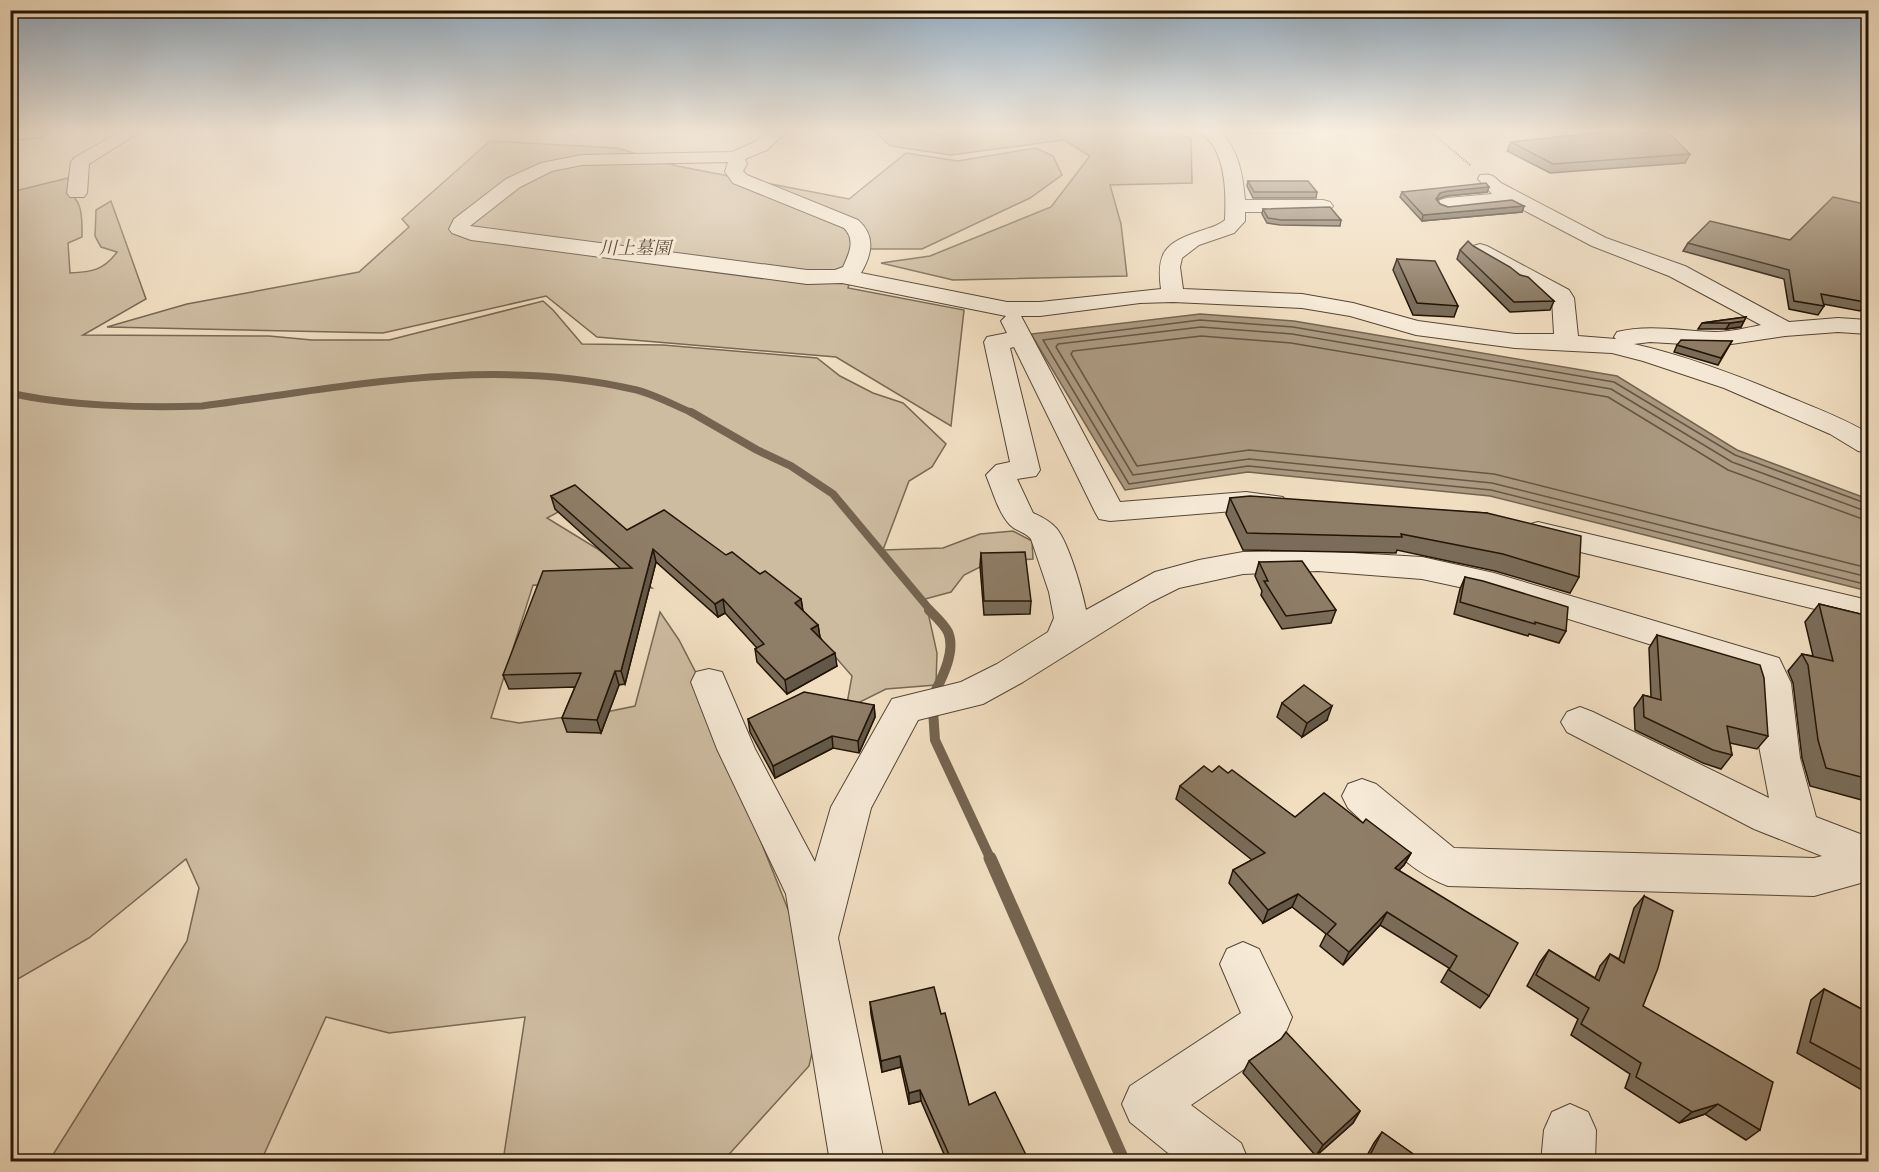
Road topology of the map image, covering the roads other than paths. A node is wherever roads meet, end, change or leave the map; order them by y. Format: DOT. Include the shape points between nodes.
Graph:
graph roads {
  1 [pos="78,187"];
  2 [pos="508,187"];
  3 [pos="759,187"];
  4 [pos="1233,187"];
  5 [pos="1494,187"];
  6 [pos="77,193"];
  7 [pos="1514,197"];
  8 [pos="1447,204"];
  9 [pos="1236,206"];
  10 [pos="1323,206"];
  11 [pos="1478,249"];
  12 [pos="841,276"];
  13 [pos="1173,295"];
  14 [pos="1014,324"];
  15 [pos="1869,327"];
  16 [pos="1785,329"];
  17 [pos="1568,342"];
  18 [pos="1612,346"];
  19 [pos="1869,445"];
  20 [pos="1305,505"];
  21 [pos="1515,527"];
  22 [pos="1869,611"];
  23 [pos="1063,639"];
  24 [pos="709,682"];
  25 [pos="1580,722"];
  26 [pos="1362,796"];
  27 [pos="1802,829"];
  28 [pos="1869,855"];
  29 [pos="1869,863"];
  30 [pos="815,938"];
  31 [pos="1243,964"];
  32 [pos="857,1161"];
  33 [pos="1222,1161"];
  1 -- 6 [label="street"];
  2 -- 12 [label="street" via="461,223 459,229 471,234 807,277"];
  3 -- 12 [label="street" via="852,224 862,233 858,259 852,271"];
  4 -- 9 [label="street"];
  5 -- 7 [label="street"];
  7 -- 8 [label="street"];
  7 -- 16 [label="street" via="1599,242 1677,271"];
  9 -- 10 [label="street"];
  9 -- 13 [label="street" via="1235,222 1227,229 1192,241 1172,255 1169,267"];
  11 -- 17 [label="street" via="1561,295"];
  12 -- 14 [label="street"];
  13 -- 14 [label="street" via="1040,309"];
  13 -- 17 [label="street" via="1302,301 1416,328 1515,341"];
  14 -- 20 [label="street" via="1110,512 1246,501"];
  14 -- 23 [label="street" via="996,342 1026,470 1001,475 1022,519 1045,535 1066,592 1071,618"];
  15 -- 16 [label="street"];
  16 -- 18 [label="street" via="1718,339 1629,336"];
  17 -- 18 [label="street"];
  18 -- 19 [label="street" via="1732,383 1840,428"];
  21 -- 22 [label="street"];
  23 -- 27 [label="street" via="1167,580 1243,563 1318,561 1422,568 1482,581 1766,667 1774,681 1777,735 1794,817"];
  23 -- 30 [label="street" via="1011,673 969,694 905,709 851,807"];
  24 -- 30 [label="street" via="736,750 808,893"];
  25 -- 27 [label="street" via="1769,818"];
  26 -- 29 [label="street" via="1448,867 1814,877"];
  27 -- 28 [label="street"];
  30 -- 32 [label="street"];
  31 -- 33 [label="street" via="1269,1017 1257,1032 1148,1104"];
}
